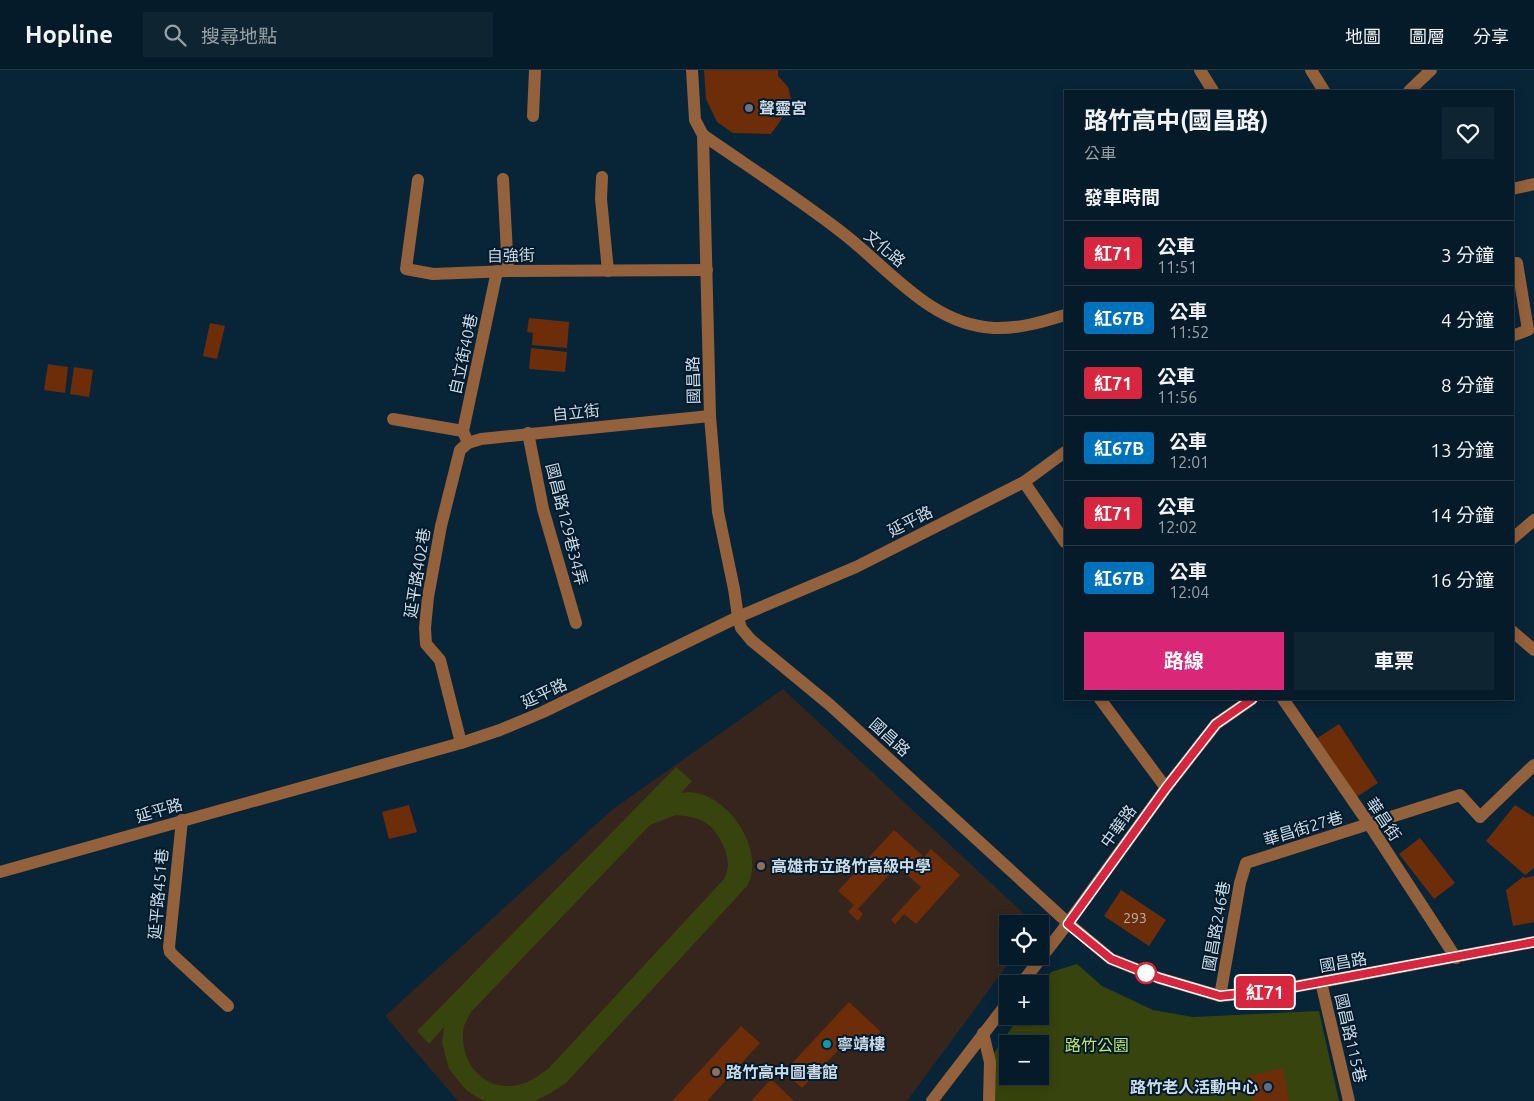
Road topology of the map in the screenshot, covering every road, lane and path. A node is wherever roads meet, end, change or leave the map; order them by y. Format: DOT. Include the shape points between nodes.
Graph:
graph roads {
  1 [pos="535,70"];
  2 [pos="692,70"];
  3 [pos="1200,70"];
  4 [pos="1311,70"];
  5 [pos="1431,70"];
  6 [pos="1212,90"];
  7 [pos="1323,90"];
  8 [pos="1410,90"];
  9 [pos="533,116"];
  10 [pos="703,135"];
  11 [pos="602,177"];
  12 [pos="503,179"];
  13 [pos="418,180"];
  14 [pos="1534,184"];
  15 [pos="1514,189"];
  16 [pos="1514,264"];
  17 [pos="707,270"];
  18 [pos="503,271"];
  19 [pos="608,271"];
  20 [pos="1064,315"];
  21 [pos="1531,329"];
  22 [pos="1514,335"];
  23 [pos="710,416"];
  24 [pos="393,419"];
  25 [pos="528,433"];
  26 [pos="466,437"];
  27 [pos="1064,453"];
  28 [pos="1024,482"];
  29 [pos="1534,520"];
  30 [pos="1514,537"];
  31 [pos="1064,541"];
  32 [pos="738,617"];
  33 [pos="576,622"];
  34 [pos="1514,632"];
  35 [pos="1534,649"];
  36 [pos="1101,700"];
  37 [pos="1251,700"];
  38 [pos="1284,700"];
  39 [pos="461,743"];
  40 [pos="1533,768"];
  41 [pos="1166,788"];
  42 [pos="182,820"];
  43 [pos="1368,824"];
  44 [pos="1246,863"];
  45 [pos="0,872"];
  46 [pos="1068,924"];
  47 [pos="1534,942"];
  48 [pos="1456,958"];
  49 [pos="1028,975"];
  50 [pos="1321,982"];
  51 [pos="1220,996"];
  52 [pos="228,1006"];
  53 [pos="999,1014"];
  54 [pos="984,1033"];
  55 [pos="932,1101"];
  56 [pos="989,1101"];
  57 [pos="1349,1101"];
  1 -- 9 [label="street"];
  2 -- 10 [label="street, 國昌路" via="695,120"];
  3 -- 6 [label="street"];
  4 -- 7 [label="street"];
  5 -- 8 [label="street"];
  10 -- 17 [label="street, 國昌路"];
  10 -- 20 [label="street, 文化路" via="841,231 941,313 993,328 1036,323"];
  11 -- 19 [label="street"];
  12 -- 18 [label="street, 自立街40巷"];
  13 -- 18 [label="street, 自強街" via="406,269 433,274"];
  14 -- 15 [label="street"];
  16 -- 21 [label="street" via="1518,263"];
  17 -- 19 [label="street, 自強街"];
  17 -- 23 [label="street, 國昌路"];
  18 -- 19 [label="street, 自強街"];
  18 -- 26 [label="street, 自立街40巷"];
  21 -- 22 [label="street"];
  23 -- 25 [label="street, 自立街"];
  23 -- 32 [label="street, 國昌路" via="718,512"];
  24 -- 26 [label="street"];
  25 -- 26 [label="street, 自立街" via="481,439"];
  25 -- 33 [label="street, 國昌路129巷34弄" via="543,509"];
  26 -- 39 [label="street, 延平路402巷" via="441,526 425,628 426,644 440,660"];
  27 -- 28 [label="street, 延平路"];
  28 -- 31 [label="street"];
  28 -- 32 [label="street, 延平路" via="856,567"];
  29 -- 30 [label="street"];
  32 -- 39 [label="street, 延平路" via="543,712"];
  32 -- 46 [label="street, 國昌路" via="750,640 830,705"];
  34 -- 35 [label="street"];
  36 -- 41 [label="street"];
  37 -- 41 [label="street, 中華路" via="1216,724"];
  38 -- 43 [label="street, 華昌街"];
  39 -- 42 [label="street, 延平路"];
  40 -- 43 [label="street, 華昌街27巷" via="1480,817 1460,795"];
  41 -- 46 [label="street, 中華路"];
  42 -- 45 [label="street, 延平路"];
  42 -- 52 [label="street, 延平路451巷" via="170,952"];
  43 -- 44 [label="street, 華昌街27巷"];
  43 -- 48 [label="street, 華昌街"];
  44 -- 51 [label="street, 國昌路246巷"];
  46 -- 49 [label="street, 中華路"];
  46 -- 51 [label="street, 國昌路" via="1111,959 1159,978"];
  47 -- 48 [label="street, 國昌路"];
  48 -- 50 [label="street, 國昌路"];
  50 -- 51 [label="street, 國昌路"];
  50 -- 57 [label="street, 國昌路115巷"];
  53 -- 54 [label="street"];
  54 -- 55 [label="street"];
  54 -- 56 [label="street" via="990,1062"];
}
